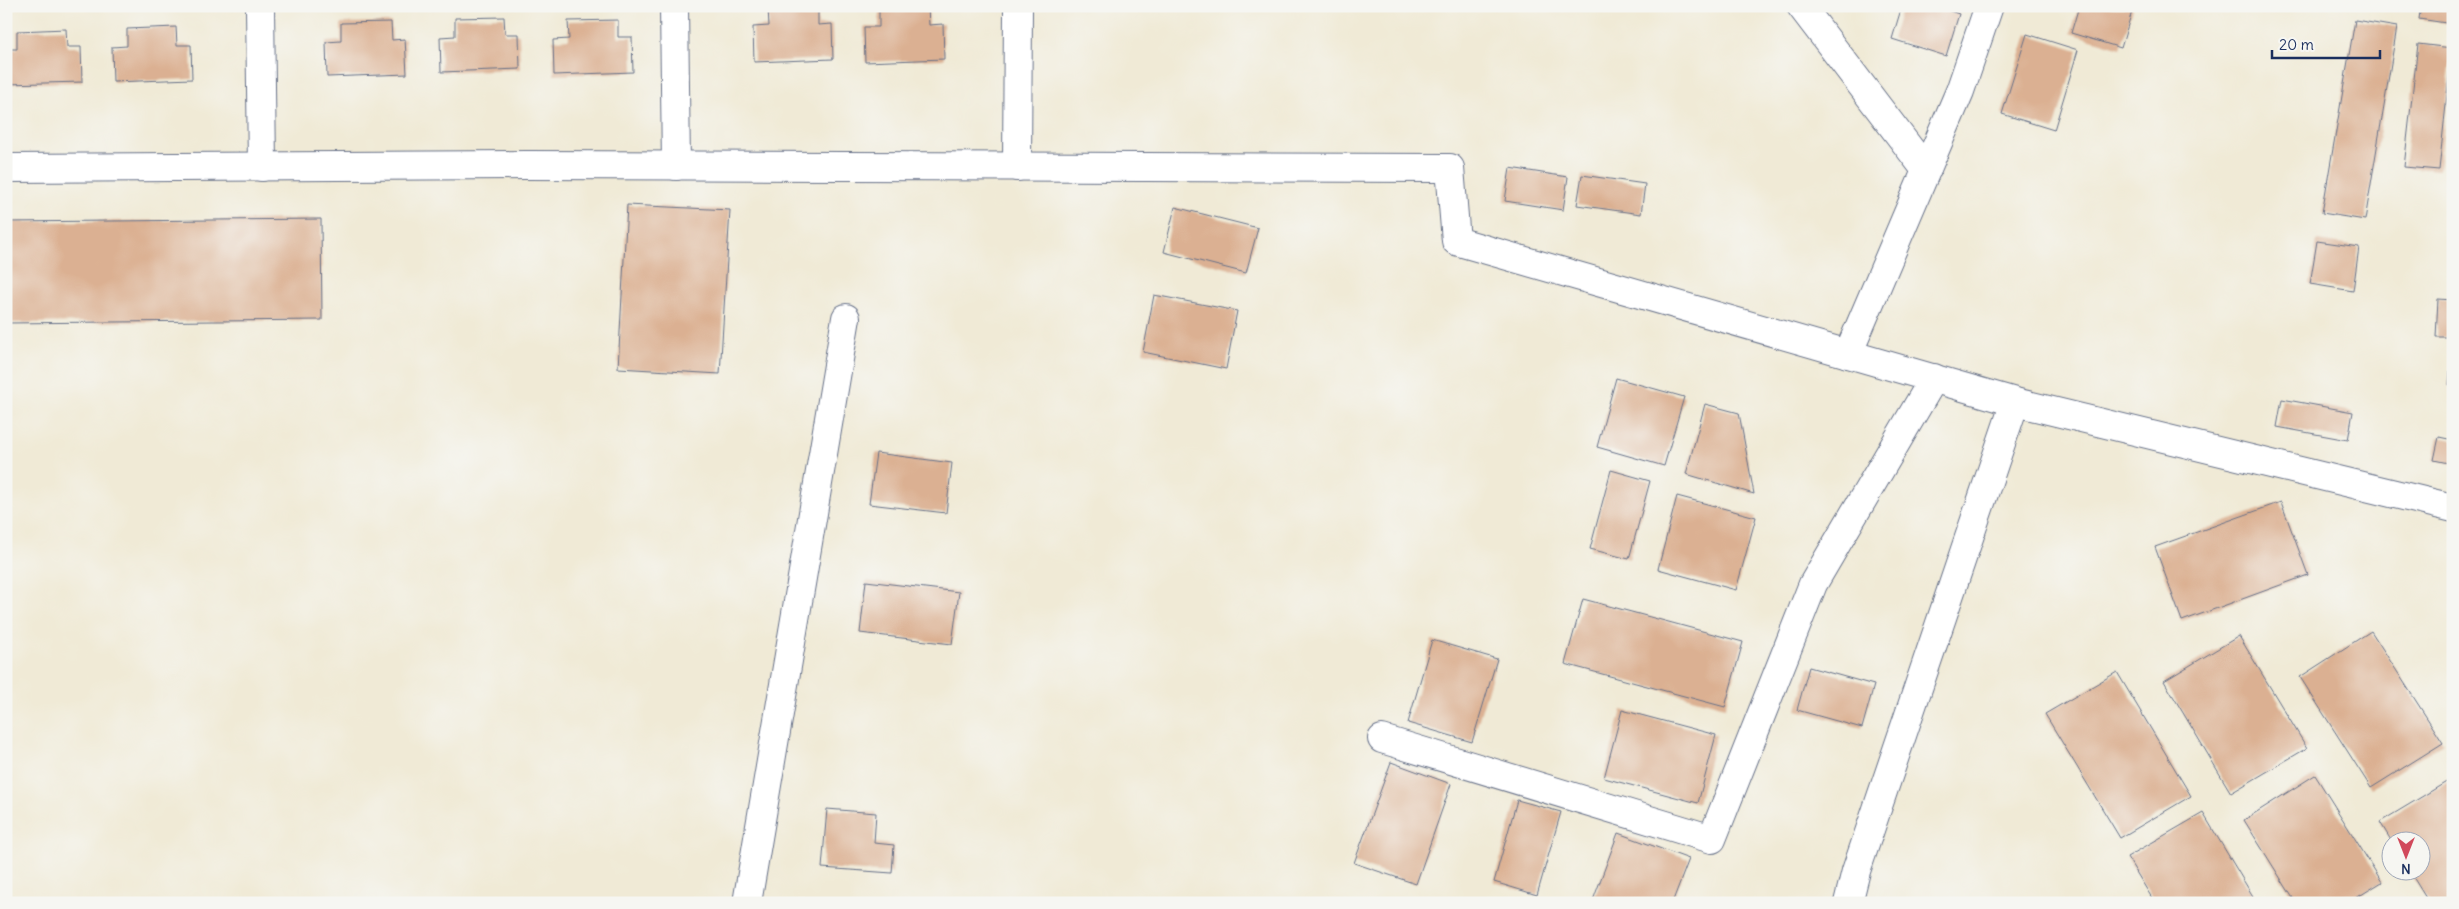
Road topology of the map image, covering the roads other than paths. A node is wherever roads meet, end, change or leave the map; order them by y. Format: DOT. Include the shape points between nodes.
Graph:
graph roads {
  1 [pos="260,6"];
  2 [pos="674,6"];
  3 [pos="1018,6"];
  4 [pos="1801,6"];
  5 [pos="1989,6"];
  6 [pos="676,166"];
  7 [pos="262,167"];
  8 [pos="1017,167"];
  9 [pos="6,168"];
  10 [pos="1926,170"];
  11 [pos="846,318"];
  12 [pos="1848,354"];
  13 [pos="1934,378"];
  14 [pos="2015,402"];
  15 [pos="2453,508"];
  16 [pos="1382,739"];
  17 [pos="747,903"];
  18 [pos="1848,903"];
  1 -- 7 [label="street"];
  2 -- 6 [label="street"];
  3 -- 8 [label="street"];
  4 -- 10 [label="street"];
  5 -- 10 [label="street" via="1960,91"];
  6 -- 7 [label="street"];
  6 -- 8 [label="street"];
  7 -- 9 [label="street"];
  8 -- 12 [label="street" via="1450,168 1456,241"];
  10 -- 12 [label="street"];
  11 -- 17 [label="street"];
  12 -- 13 [label="street"];
  13 -- 14 [label="street"];
  13 -- 16 [label="street" via="1814,584 1712,839"];
  14 -- 15 [label="street"];
  14 -- 18 [label="street" via="1862,852"];
}
